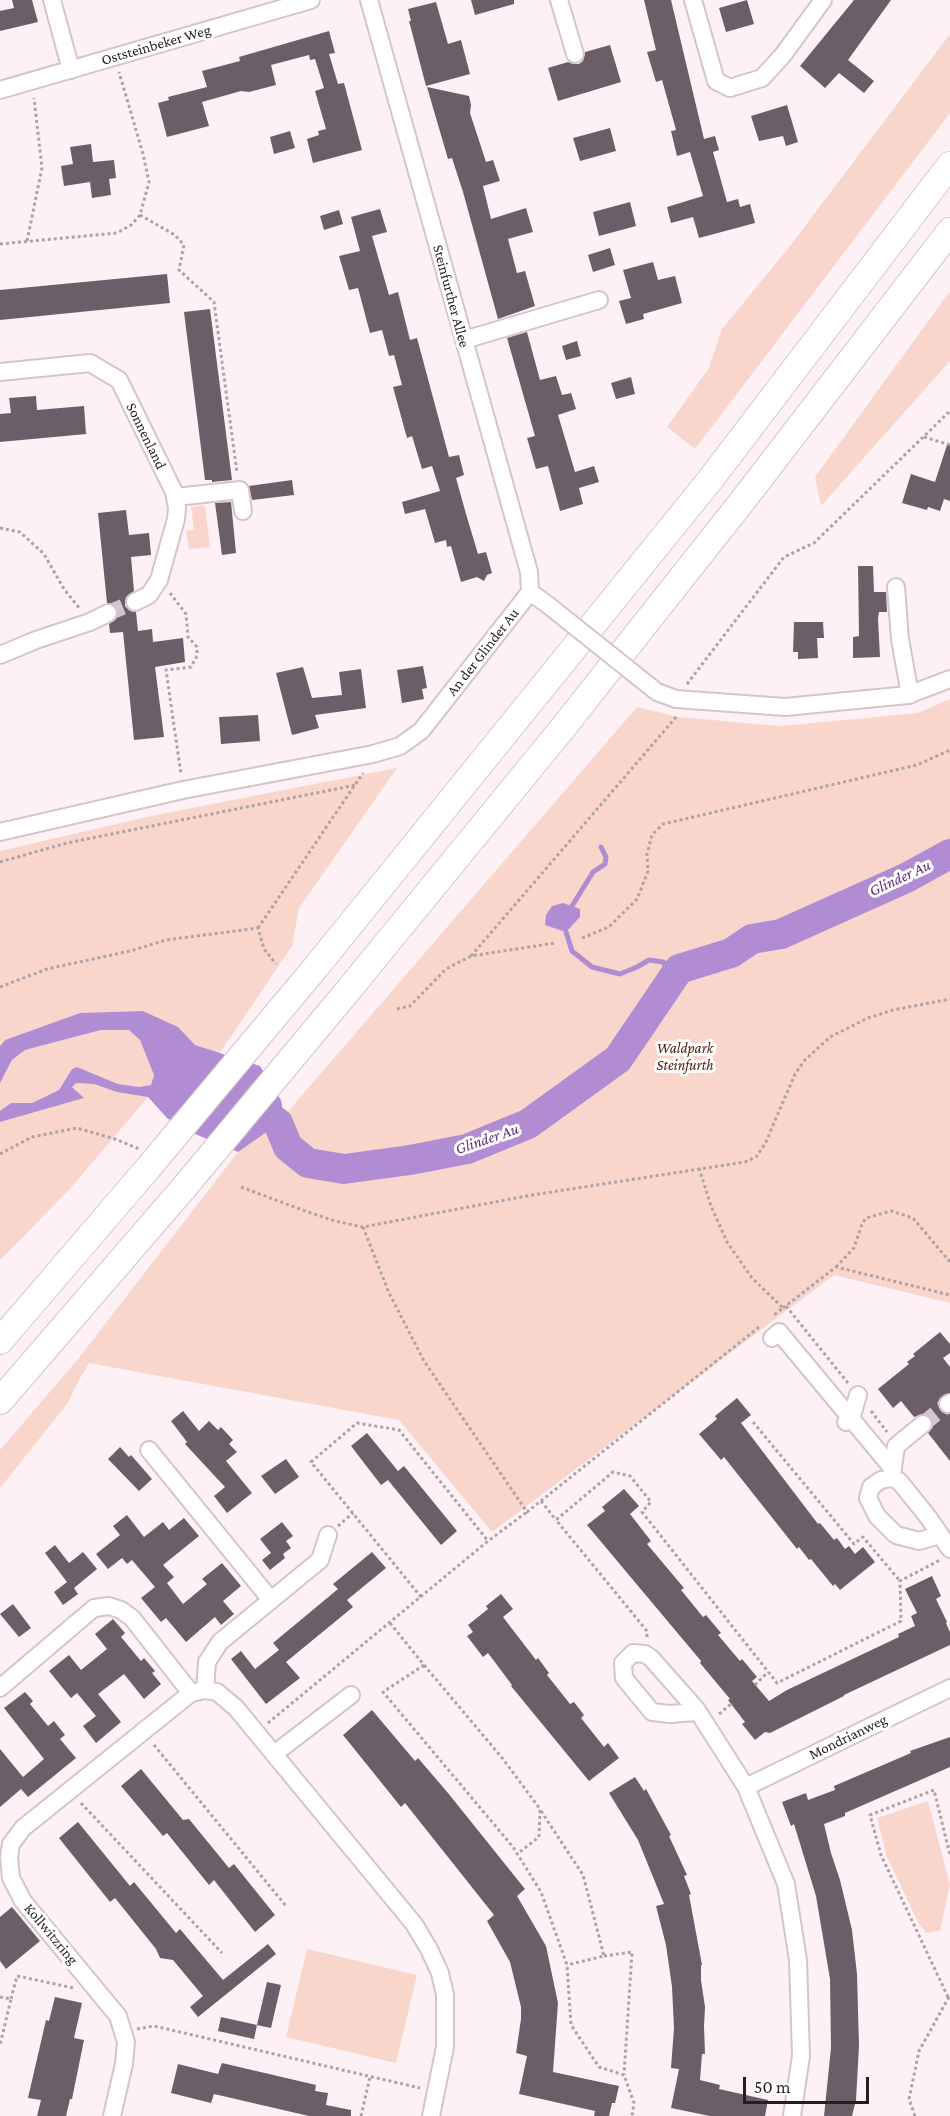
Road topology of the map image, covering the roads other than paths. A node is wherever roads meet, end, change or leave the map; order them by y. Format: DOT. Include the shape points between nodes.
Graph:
graph roads {
  1 [pos="52,0"];
  2 [pos="311,0"];
  3 [pos="369,0"];
  4 [pos="559,0"];
  5 [pos="693,0"];
  6 [pos="824,0"];
  7 [pos="575,54"];
  8 [pos="71,70"];
  9 [pos="0,90"];
  10 [pos="950,165"];
  11 [pos="950,231"];
  12 [pos="599,300"];
  13 [pos="464,340"];
  14 [pos="0,372"];
  15 [pos="176,498"];
  16 [pos="243,511"];
  17 [pos="896,587"];
  18 [pos="531,592"];
  19 [pos="135,602"];
  20 [pos="108,613"];
  21 [pos="0,655"];
  22 [pos="950,679"];
  23 [pos="909,695"];
  24 [pos="0,831"];
  25 [pos="768,1331"];
  26 [pos="0,1341"];
  27 [pos="858,1395"];
  28 [pos="0,1401"];
  29 [pos="847,1422"];
  30 [pos="923,1424"];
  31 [pos="149,1450"];
  32 [pos="892,1474"];
  33 [pos="328,1535"];
  34 [pos="940,1535"];
  35 [pos="945,1554"];
  36 [pos="271,1600"];
  37 [pos="0,1688"];
  38 [pos="950,1688"];
  39 [pos="198,1691"];
  40 [pos="351,1695"];
  41 [pos="696,1712"];
  42 [pos="274,1754"];
  43 [pos="746,1787"];
  44 [pos="0,1831"];
  45 [pos="11,1845"];
  46 [pos="112,2116"];
  47 [pos="431,2116"];
  48 [pos="792,2116"];
  1 -- 8 [label="street"];
  2 -- 8 [label="street, Oststeinbeker Weg"];
  3 -- 13 [label="street, Steinfurther Allee"];
  4 -- 7 [label="street"];
  5 -- 6 [label="street" via="716,81 730,88 762,78"];
  8 -- 9 [label="street, Oststeinbeker Weg"];
  10 -- 26 [label="highway, bridge" via="710,480 316,967 144,1158"];
  11 -- 28 [label="highway, bridge" via="562,729 187,1184"];
  12 -- 13 [label="street"];
  13 -- 18 [label="street, Steinfurther Allee" via="529,572"];
  14 -- 15 [label="street, Sonnenland" via="90,363 119,380"];
  15 -- 16 [label="street" via="240,490"];
  15 -- 19 [label="street" via="176,519 159,580 148,595"];
  17 -- 23 [label="street"];
  18 -- 23 [label="street, bridge" via="657,692 683,700 785,707"];
  18 -- 24 [label="street, An der Glinder Au" via="421,731 400,746"];
  20 -- 21 [label="street"];
  22 -- 23 [label="street"];
  25 -- 29 [label="street" via="779,1332"];
  27 -- 29 [label="street"];
  29 -- 32 [label="street"];
  30 -- 32 [label="street" via="898,1445"];
  31 -- 36 [label="street"];
  32 -- 34 [label="street"];
  32 -- 34 [label="street" via="871,1487 868,1498 877,1516 896,1535 918,1541"];
  33 -- 36 [label="street" via="320,1560"];
  34 -- 35 [label="street"];
  36 -- 39 [label="street" via="220,1642 207,1662"];
  37 -- 39 [label="street" via="94,1608 109,1606 132,1618"];
  38 -- 43 [label="street, Mondrianweg"];
  39 -- 42 [label="street" via="217,1692 236,1708"];
  39 -- 45 [label="street" via="23,1828"];
  40 -- 42 [label="street"];
  41 -- 41 [label="street" via="651,1658 633,1653 623,1663 624,1678 652,1712"];
  41 -- 43 [label="street"];
  42 -- 47 [label="street" via="414,1923 440,1973 445,1995 445,2047"];
  43 -- 48 [label="street" via="786,1884 798,1960 801,2056"];
  44 -- 45 [label="street"];
  45 -- 46 [label="street, Kollwitzring" via="11,1878 23,1901 118,2016 126,2042"];
}
